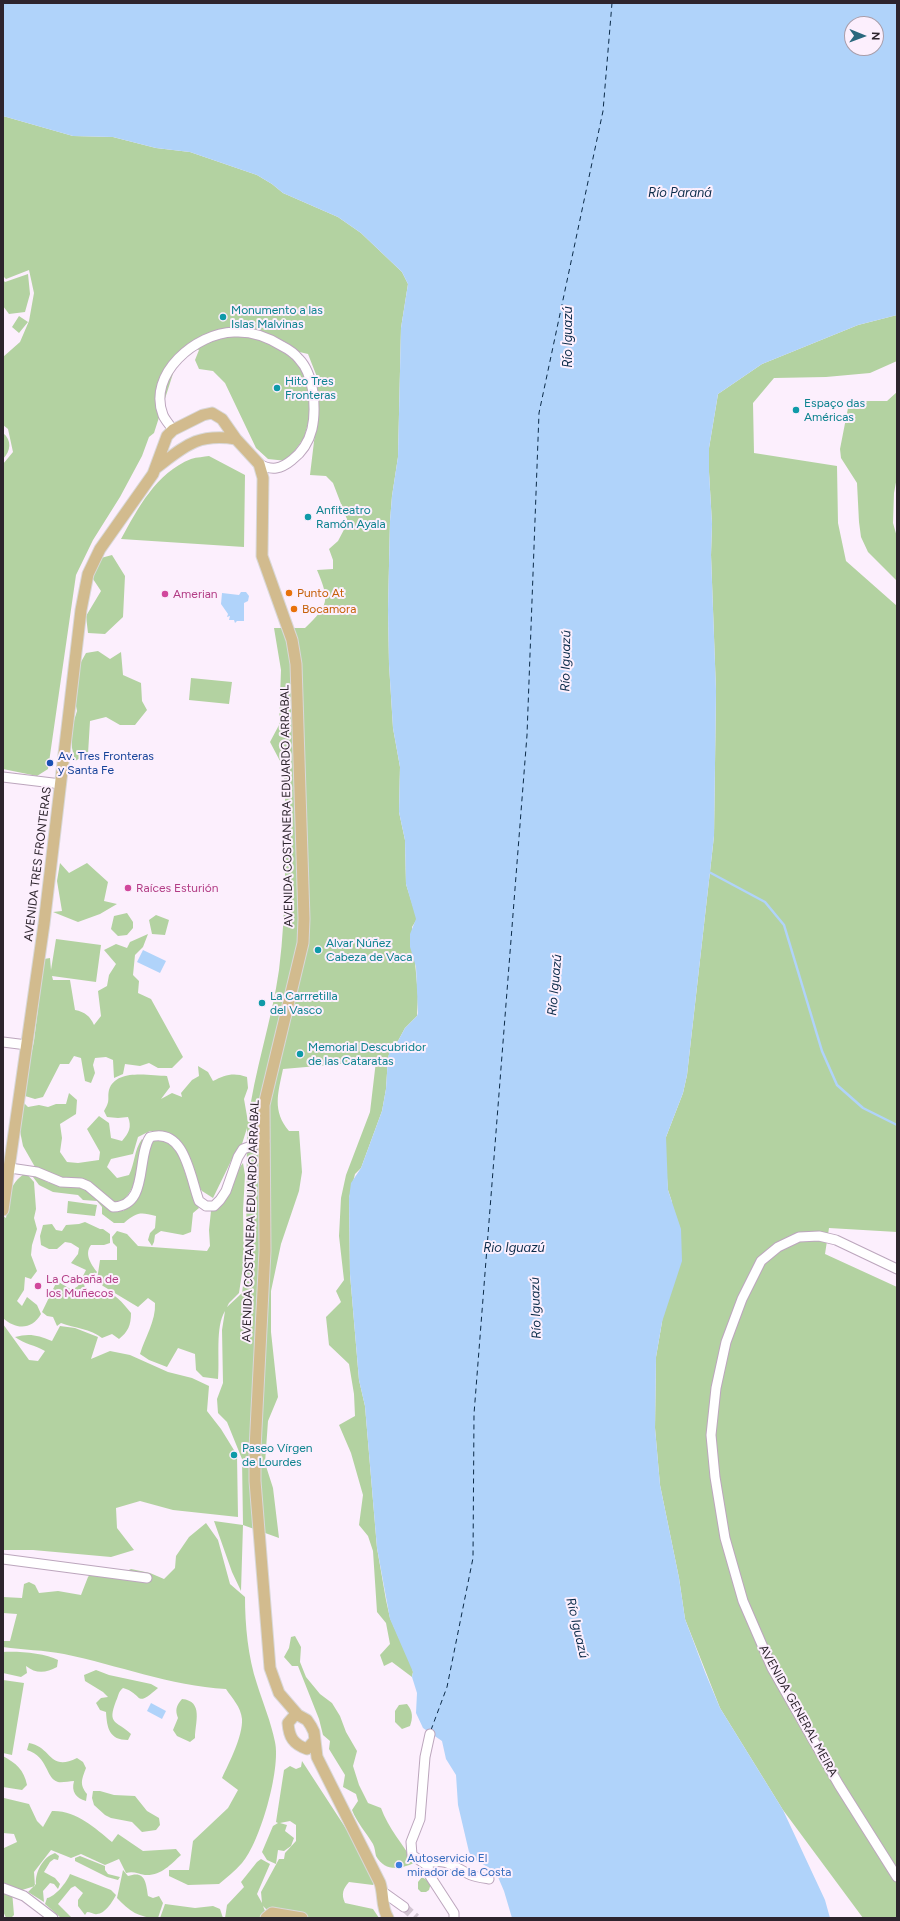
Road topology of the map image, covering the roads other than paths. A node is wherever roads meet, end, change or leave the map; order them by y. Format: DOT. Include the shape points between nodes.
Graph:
graph roads {
  1 [pos="173,430"];
  2 [pos="236,439"];
  3 [pos="259,464"];
  4 [pos="156,468"];
  5 [pos="3,777"];
  6 [pos="61,784"];
  7 [pos="3,1042"];
  8 [pos="27,1045"];
  9 [pos="265,1141"];
  10 [pos="10,1168"];
  11 [pos="3,1210"];
  12 [pos="897,1269"];
  13 [pos="3,1559"];
  14 [pos="147,1578"];
  15 [pos="298,1716"];
  16 [pos="430,1734"];
  17 [pos="311,1745"];
  18 [pos="428,1866"];
  19 [pos="897,1877"];
  20 [pos="489,1879"];
  21 [pos="3,1888"];
  22 [pos="383,1892"];
  23 [pos="404,1907"];
  24 [pos="53,1918"];
  25 [pos="266,1918"];
  26 [pos="302,1918"];
  27 [pos="388,1918"];
  28 [pos="454,1918"];
  1 -- 2 [label="main road" via="212,413 222,419"];
  1 -- 3 [label="street" via="163,415 160,397 173,364 184,352 204,339 221,334 234,332 267,338 300,359 307,370 315,408 314,423 301,453 276,469"];
  1 -- 4 [label="main road" via="167,436"];
  2 -- 3 [label="main road"];
  2 -- 4 [label="main road" via="220,436 193,442"];
  3 -- 9 [label="main road, AVENIDA COSTANERA EDUARDO ARRABAL" via="263,478 262,556 292,640 296,664 305,898 302,943 264,1105"];
  4 -- 6 [label="main road, AVENIDA TRES FRONTERAS" via="100,549 88,574 81,610"];
  5 -- 6 [label="street"];
  6 -- 8 [label="main road, AVENIDA TRES FRONTERAS"];
  7 -- 8 [label="street"];
  8 -- 10 [label="main road, AVENIDA TRES FRONTERAS"];
  9 -- 10 [label="street" via="243,1149 226,1191 214,1206 206,1206 199,1201 183,1151 175,1140 157,1135 150,1137 145,1144 138,1189 132,1199 122,1206 113,1207 81,1183 61,1182 37,1172"];
  9 -- 15 [label="main road, AVENIDA COSTANERA EDUARDO ARRABAL" via="265,1251 255,1449 256,1481 270,1668 279,1693"];
  10 -- 11 [label="main road, AVENIDA TRES FRONTERAS"];
  12 -- 19 [label="street, AVENIDA GENERAL MEIRA" via="836,1240 818,1236 799,1237 778,1247 760,1261 742,1298 726,1342 716,1388 711,1436 725,1538 743,1601 772,1668 839,1785"];
  13 -- 14 [label="street"];
  15 -- 17 [label="main road" via="307,1720 314,1732"];
  15 -- 17 [label="main road" via="294,1716 288,1723 293,1742"];
  16 -- 18 [label="street" via="420,1819 411,1842 412,1855"];
  17 -- 22 [label="main road"];
  18 -- 20 [label="street" via="437,1860 471,1875"];
  18 -- 28 [label="street" via="430,1876 454,1912"];
  21 -- 24 [label="street" via="24,1896"];
  22 -- 23 [label="street"];
  22 -- 27 [label="main road" via="383,1911"];
  25 -- 26 [label="main road" via="272,1913"];
}
